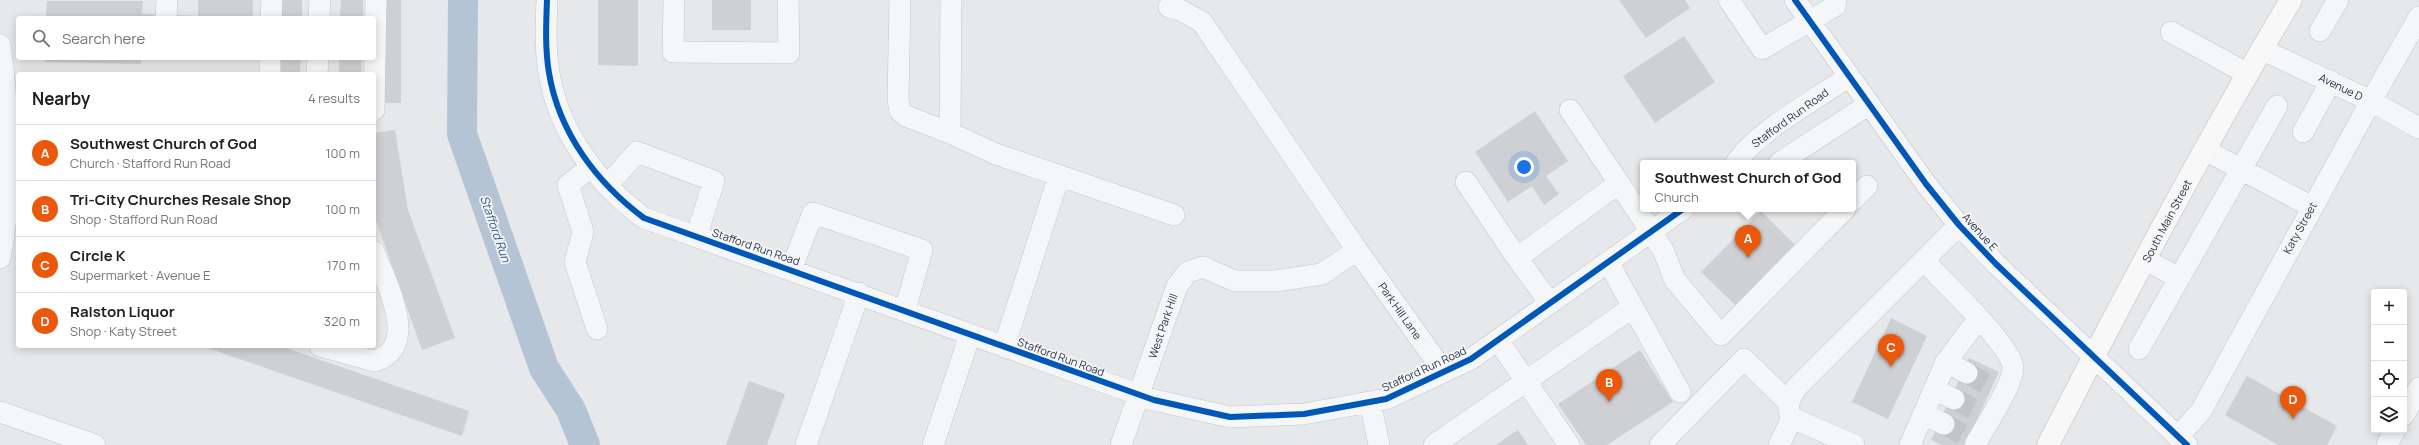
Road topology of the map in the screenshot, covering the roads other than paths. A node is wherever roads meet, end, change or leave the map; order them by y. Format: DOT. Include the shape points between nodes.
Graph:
graph roads {
  1 [pos="166,0"];
  2 [pos="272,0"];
  3 [pos="320,0"];
  4 [pos="376,0"];
  5 [pos="547,0"];
  6 [pos="674,0"];
  7 [pos="788,0"];
  8 [pos="900,0"];
  9 [pos="951,0"];
  10 [pos="1729,0"];
  11 [pos="1795,0"];
  12 [pos="1836,0"];
  13 [pos="2291,0"];
  14 [pos="2338,0"];
  15 [pos="1169,8"];
  16 [pos="166,16"];
  17 [pos="271,16"];
  18 [pos="319,16"];
  19 [pos="376,16"];
  20 [pos="2419,17"];
  21 [pos="1809,21"];
  22 [pos="2320,31"];
  23 [pos="2171,32"];
  24 [pos="0,45"];
  25 [pos="2261,49"];
  26 [pos="270,60"];
  27 [pos="318,60"];
  28 [pos="375,60"];
  29 [pos="270,72"];
  30 [pos="317,72"];
  31 [pos="375,72"];
  32 [pos="2248,74"];
  33 [pos="1848,77"];
  34 [pos="2330,81"];
  35 [pos="2370,101"];
  36 [pos="1868,105"];
  37 [pos="2277,106"];
  38 [pos="1570,110"];
  39 [pos="2419,128"];
  40 [pos="950,132"];
  41 [pos="2304,132"];
  42 [pos="2205,150"];
  43 [pos="1738,160"];
  44 [pos="1784,160"];
  45 [pos="591,167"];
  46 [pos="2241,169"];
  47 [pos="1059,176"];
  48 [pos="8,180"];
  49 [pos="1466,182"];
  50 [pos="1619,183"];
  51 [pos="607,186"];
  52 [pos="1867,186"];
  53 [pos="1856,197"];
  54 [pos="2312,207"];
  55 [pos="1679,212"];
  56 [pos="1842,212"];
  57 [pos="1174,215"];
  58 [pos="1959,224"];
  59 [pos="1650,232"];
  60 [pos="696,237"];
  61 [pos="1356,250"];
  62 [pos="0,256"];
  63 [pos="376,257"];
  64 [pos="1517,258"];
  65 [pos="2146,260"];
  66 [pos="1924,261"];
  67 [pos="1608,262"];
  68 [pos="791,270"];
  69 [pos="2179,278"];
  70 [pos="858,293"];
  71 [pos="1550,304"];
  72 [pos="1633,307"];
  73 [pos="905,310"];
  74 [pos="1979,318"];
  75 [pos="597,329"];
  76 [pos="970,335"];
  77 [pos="1498,340"];
  78 [pos="1004,347"];
  79 [pos="332,348"];
  80 [pos="2139,349"];
  81 [pos="2094,356"];
  82 [pos="1946,362"];
  83 [pos="1444,372"];
  84 [pos="1967,374"];
  85 [pos="1526,382"];
  86 [pos="2419,388"];
  87 [pos="1934,390"];
  88 [pos="1680,392"];
  89 [pos="1139,395"];
  90 [pos="1954,399"];
  91 [pos="1370,402"];
  92 [pos="1790,410"];
  93 [pos="2407,410"];
  94 [pos="0,412"];
  95 [pos="1924,414"];
  96 [pos="1944,424"];
  97 [pos="2394,433"];
  98 [pos="1973,440"];
  99 [pos="2182,441"];
  100 [pos="95,445"];
  101 [pos="806,445"];
  102 [pos="932,445"];
  103 [pos="1121,445"];
  104 [pos="1379,445"];
  105 [pos="1434,445"];
  106 [pos="1569,445"];
  107 [pos="1660,445"];
  108 [pos="1779,445"];
  109 [pos="1854,445"];
  110 [pos="1910,445"];
  111 [pos="2048,445"];
  112 [pos="2387,445"];
  1 -- 16 [label="street"];
  2 -- 17 [label="street"];
  3 -- 18 [label="street"];
  4 -- 19 [label="street"];
  5 -- 45 [label="street, Stafford Run Road" via="547,56 554,92 568,129"];
  6 -- 7 [label="street" via="673,52 789,53"];
  8 -- 40 [label="street" via="900,111 906,116"];
  9 -- 40 [label="street"];
  10 -- 21 [label="street" via="1762,50"];
  11 -- 21 [label="street, Avenue E"];
  12 -- 21 [label="street" via="1835,6"];
  13 -- 25 [label="highway, South Main Street"];
  14 -- 22 [label="street"];
  15 -- 61 [label="street, Park Hill Lane" via="1180,10 1202,22"];
  20 -- 35 [label="street, Katy Street"];
  21 -- 33 [label="street, Avenue E"];
  23 -- 32 [label="street"];
  24 -- 48 [label="street" via="7,126"];
  25 -- 32 [label="highway, South Main Street"];
  25 -- 34 [label="street, Avenue D"];
  26 -- 29 [label="street"];
  27 -- 30 [label="street"];
  28 -- 31 [label="street"];
  32 -- 42 [label="highway, South Main Street"];
  33 -- 36 [label="street, Avenue E"];
  33 -- 43 [label="street, Stafford Run Road" via="1762,136"];
  34 -- 35 [label="street, Avenue D"];
  34 -- 41 [label="street"];
  35 -- 39 [label="street, Avenue D"];
  35 -- 54 [label="street, Katy Street"];
  36 -- 44 [label="street"];
  36 -- 58 [label="street, Avenue E"];
  37 -- 46 [label="street"];
  38 -- 50 [label="street"];
  40 -- 47 [label="street" via="996,154"];
  42 -- 46 [label="street"];
  42 -- 65 [label="highway, South Main Street"];
  45 -- 51 [label="street, Stafford Run Road"];
  45 -- 75 [label="street" via="568,185 583,232 575,262"];
  46 -- 54 [label="street"];
  46 -- 69 [label="street"];
  47 -- 57 [label="street"];
  47 -- 78 [label="street"];
  48 -- 62 [label="street"];
  49 -- 64 [label="street"];
  50 -- 59 [label="street"];
  50 -- 64 [label="street"];
  51 -- 60 [label="street, Stafford Run Road" via="644,218"];
  51 -- 60 [label="street" via="637,152 714,181"];
  52 -- 53 [label="street"];
  54 -- 99 [label="street, Katy Street" via="2201,411"];
  55 -- 59 [label="street, Stafford Run Road"];
  56 -- 59 [label="street" via="1721,335 1675,280 1663,250"];
  58 -- 66 [label="street"];
  58 -- 81 [label="street, Avenue E" via="1996,264"];
  59 -- 67 [label="street, Stafford Run Road"];
  60 -- 68 [label="street, Stafford Run Road"];
  61 -- 83 [label="street, Park Hill Lane"];
  61 -- 89 [label="street, West Park Hill" via="1322,274 1275,281 1235,281 1203,267 1188,272 1177,286"];
  63 -- 79 [label="street" via="397,313 396,341 391,351 374,360"];
  64 -- 71 [label="street"];
  65 -- 69 [label="street"];
  65 -- 81 [label="highway, South Main Street"];
  66 -- 74 [label="street"];
  66 -- 92 [label="street" via="1796,388"];
  67 -- 71 [label="street, Stafford Run Road"];
  67 -- 72 [label="street"];
  68 -- 70 [label="street, Stafford Run Road"];
  68 -- 73 [label="street" via="813,213 922,250"];
  69 -- 80 [label="street"];
  70 -- 73 [label="street, Stafford Run Road"];
  70 -- 101 [label="street"];
  71 -- 77 [label="street, Stafford Run Road"];
  72 -- 85 [label="street"];
  72 -- 88 [label="street"];
  73 -- 76 [label="street, Stafford Run Road"];
  74 -- 82 [label="street"];
  74 -- 98 [label="street" via="2009,354 2013,368 1997,389"];
  76 -- 78 [label="street, Stafford Run Road"];
  76 -- 102 [label="street"];
  77 -- 83 [label="street, Stafford Run Road" via="1472,359"];
  77 -- 85 [label="street"];
  78 -- 89 [label="street, Stafford Run Road"];
  81 -- 99 [label="street, Avenue E"];
  81 -- 111 [label="highway, South Main Street"];
  82 -- 84 [label="street"];
  82 -- 87 [label="street"];
  83 -- 91 [label="street, Stafford Run Road" via="1386,399"];
  85 -- 105 [label="street"];
  85 -- 106 [label="street"];
  86 -- 93 [label="street"];
  87 -- 90 [label="street"];
  87 -- 95 [label="street"];
  89 -- 91 [label="street, Stafford Run Road" via="1230,417 1304,414"];
  89 -- 103 [label="street, West Park Hill"];
  91 -- 104 [label="street"];
  92 -- 107 [label="street" via="1744,359"];
  92 -- 108 [label="street"];
  92 -- 109 [label="street"];
  94 -- 100 [label="street"];
  95 -- 96 [label="street"];
  95 -- 110 [label="street"];
  97 -- 112 [label="street"];
}
